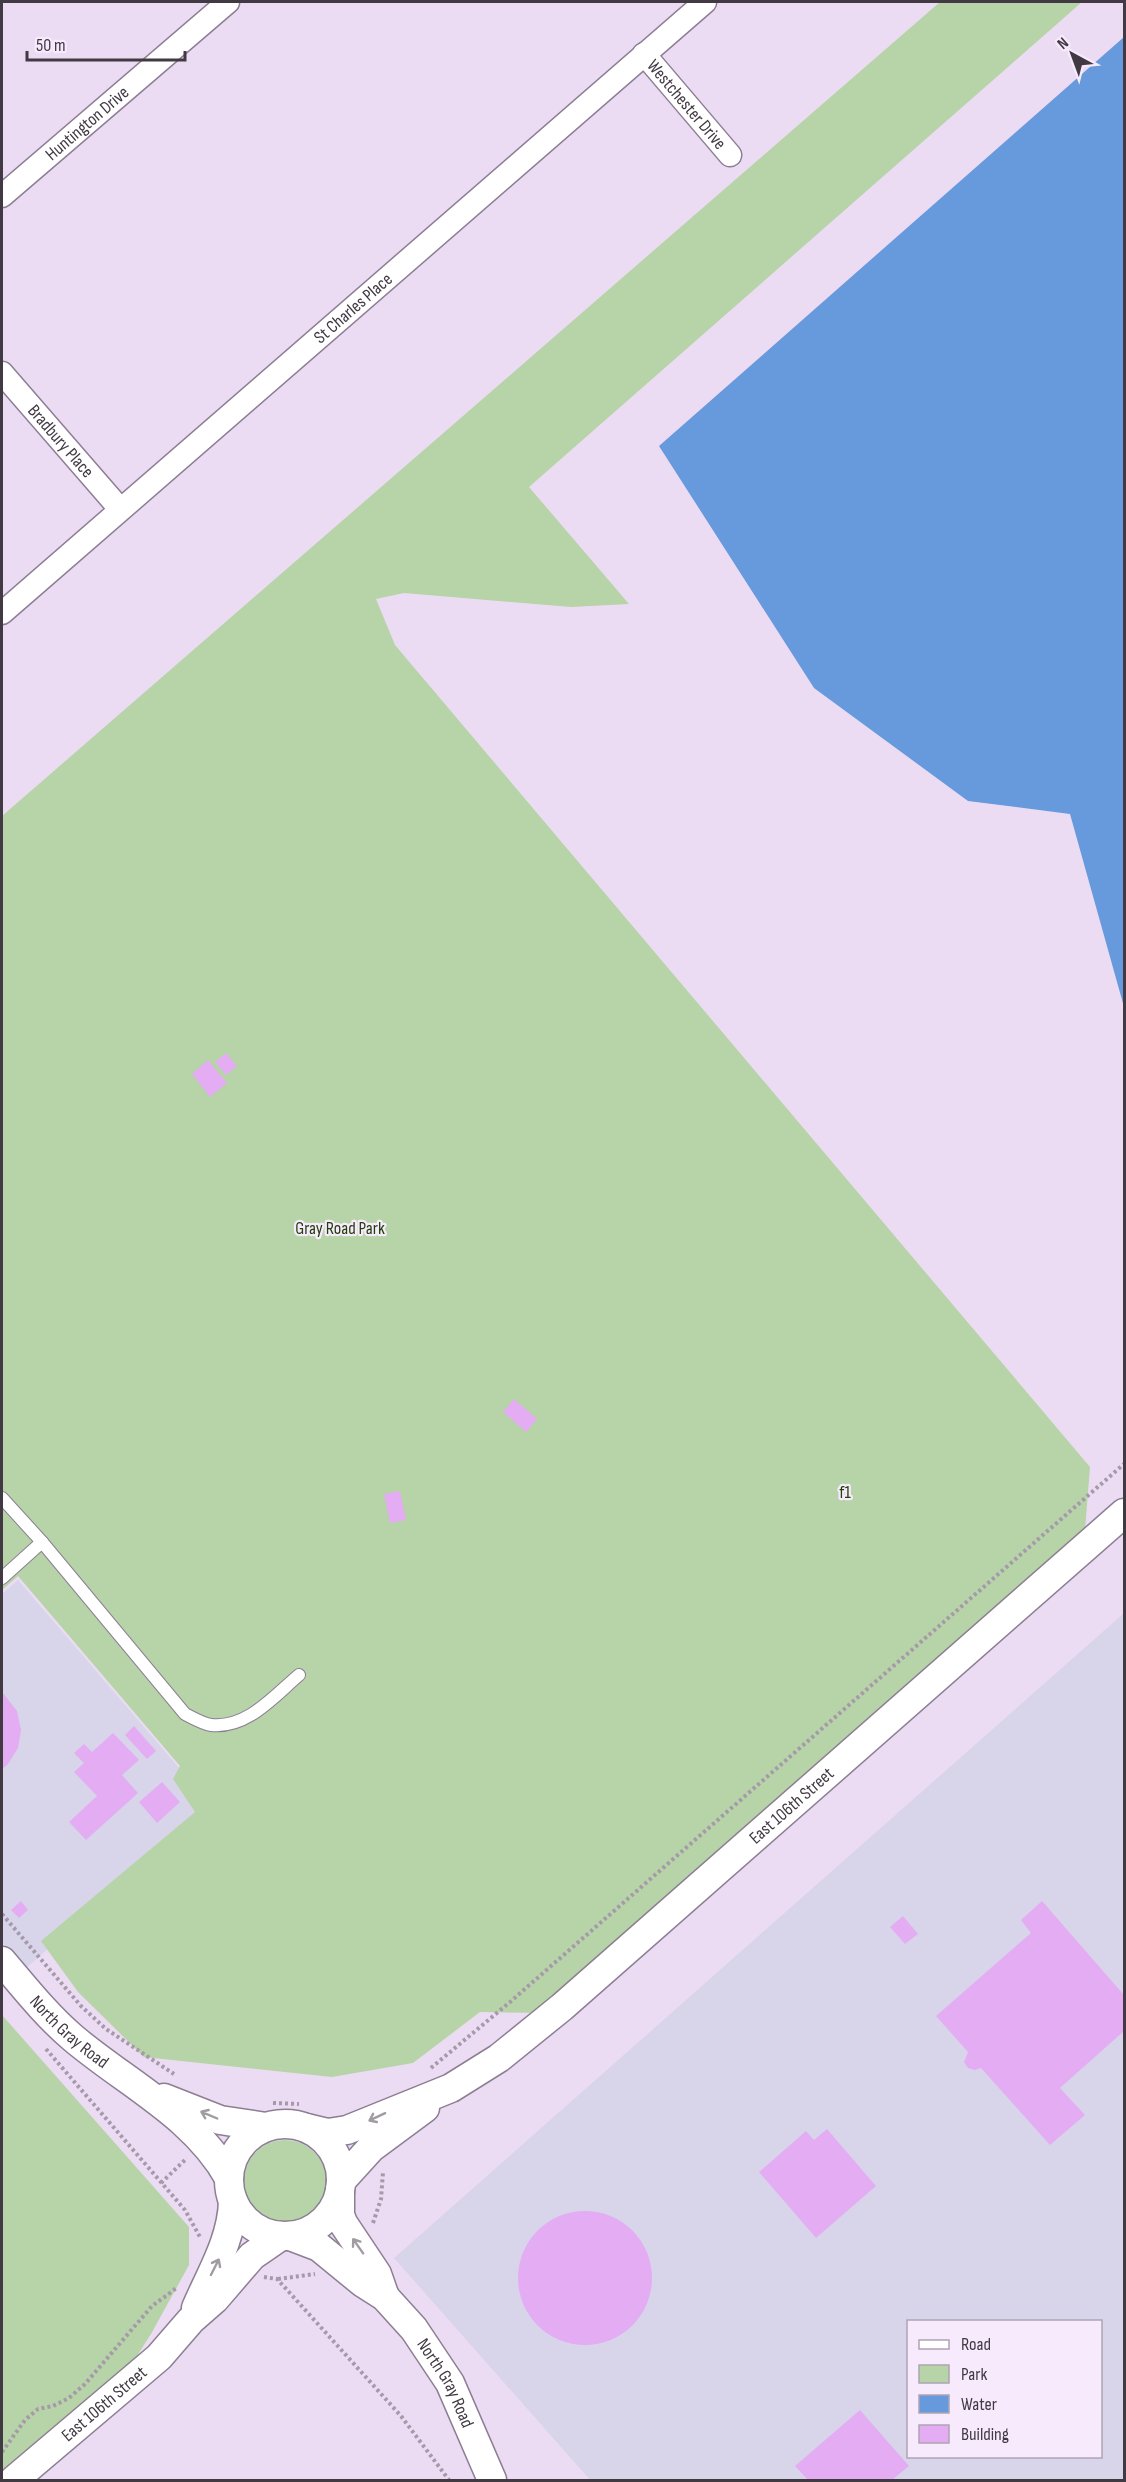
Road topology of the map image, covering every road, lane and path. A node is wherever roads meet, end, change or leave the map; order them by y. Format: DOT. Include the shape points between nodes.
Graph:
graph roads {
  1 [pos="228,2"];
  2 [pos="705,2"];
  3 [pos="644,54"];
  4 [pos="730,155"];
  5 [pos="2,196"];
  6 [pos="2,373"];
  7 [pos="120,509"];
  8 [pos="2,613"];
  9 [pos="1125,1464"];
  10 [pos="2,1498"];
  11 [pos="1125,1513"];
  12 [pos="42,1542"];
  13 [pos="2,1578"];
  14 [pos="298,1675"];
  15 [pos="2,1914"];
  16 [pos="2,1961"];
  17 [pos="45,2048"];
  18 [pos="423,2073"];
  19 [pos="183,2079"];
  20 [pos="451,2088"];
  21 [pos="145,2092"];
  22 [pos="267,2115"];
  23 [pos="306,2117"];
  24 [pos="192,2152"];
  25 [pos="383,2166"];
  26 [pos="161,2183"];
  27 [pos="341,2185"];
  28 [pos="231,2190"];
  29 [pos="370,2229"];
  30 [pos="285,2236"];
  31 [pos="202,2242"];
  32 [pos="320,2273"];
  33 [pos="255,2274"];
  34 [pos="277,2279"];
  35 [pos="180,2284"];
  36 [pos="385,2297"];
  37 [pos="191,2320"];
  38 [pos="2,2452"];
  39 [pos="14,2481"];
  40 [pos="448,2481"];
  41 [pos="492,2481"];
  1 -- 5 [label="street, Huntington Drive"];
  2 -- 3 [label="street, St Charles Place"];
  3 -- 4 [label="street, Westchester Drive"];
  3 -- 7 [label="street, St Charles Place"];
  6 -- 7 [label="street, Bradbury Place"];
  7 -- 8 [label="street, St Charles Place"];
  9 -- 18 [label="path" via="510,2002"];
  10 -- 12 [label="lane"];
  11 -- 20 [label="street, East 106th Street" via="547,2020 499,2058"];
  12 -- 13 [label="lane"];
  12 -- 14 [label="lane" via="185,1714 209,1725 231,1725 258,1711"];
  15 -- 19 [label="path" via="81,2006 106,2029"];
  16 -- 21 [label="street, North Gray Road" via="71,2037"];
  17 -- 26 [label="path"];
  20 -- 23 [label="street, East 106th Street, one-way" via="347,2130 328,2133"];
  20 -- 27 [label="street, East 106th Street" via="371,2148"];
  22 -- 21 [label="street, North Gray Road, one-way" via="220,2120"];
  21 -- 28 [label="street, North Gray Road" via="214,2152"];
  22 -- 23 [label="path"];
  22 -- 23 [label="street" via="294,2124"];
  22 -- 28 [label="street" via="232,2162"];
  23 -- 27 [label="street" via="338,2162"];
  24 -- 26 [label="path"];
  25 -- 29 [label="path" via="381,2199"];
  26 -- 31 [label="path" via="193,2220"];
  27 -- 30 [label="street" via="336,2204 317,2226"];
  36 -- 27 [label="street, North Gray Road, one-way" via="377,2274 343,2223"];
  28 -- 30 [label="street" via="247,2221 257,2229"];
  37 -- 28 [label="street, East 106th Street, one-way" via="223,2251 231,2221"];
  30 -- 36 [label="street, North Gray Road" via="319,2247"];
  30 -- 37 [label="street, East 106th Street" via="256,2252"];
  32 -- 34 [label="path"];
  33 -- 34 [label="path"];
  34 -- 40 [label="path" via="401,2416"];
  35 -- 38 [label="path" via="152,2306 97,2373 69,2398 38,2409"];
  36 -- 41 [label="street, North Gray Road" via="441,2368"];
  37 -- 39 [label="street, East 106th Street" via="159,2357"];
}
